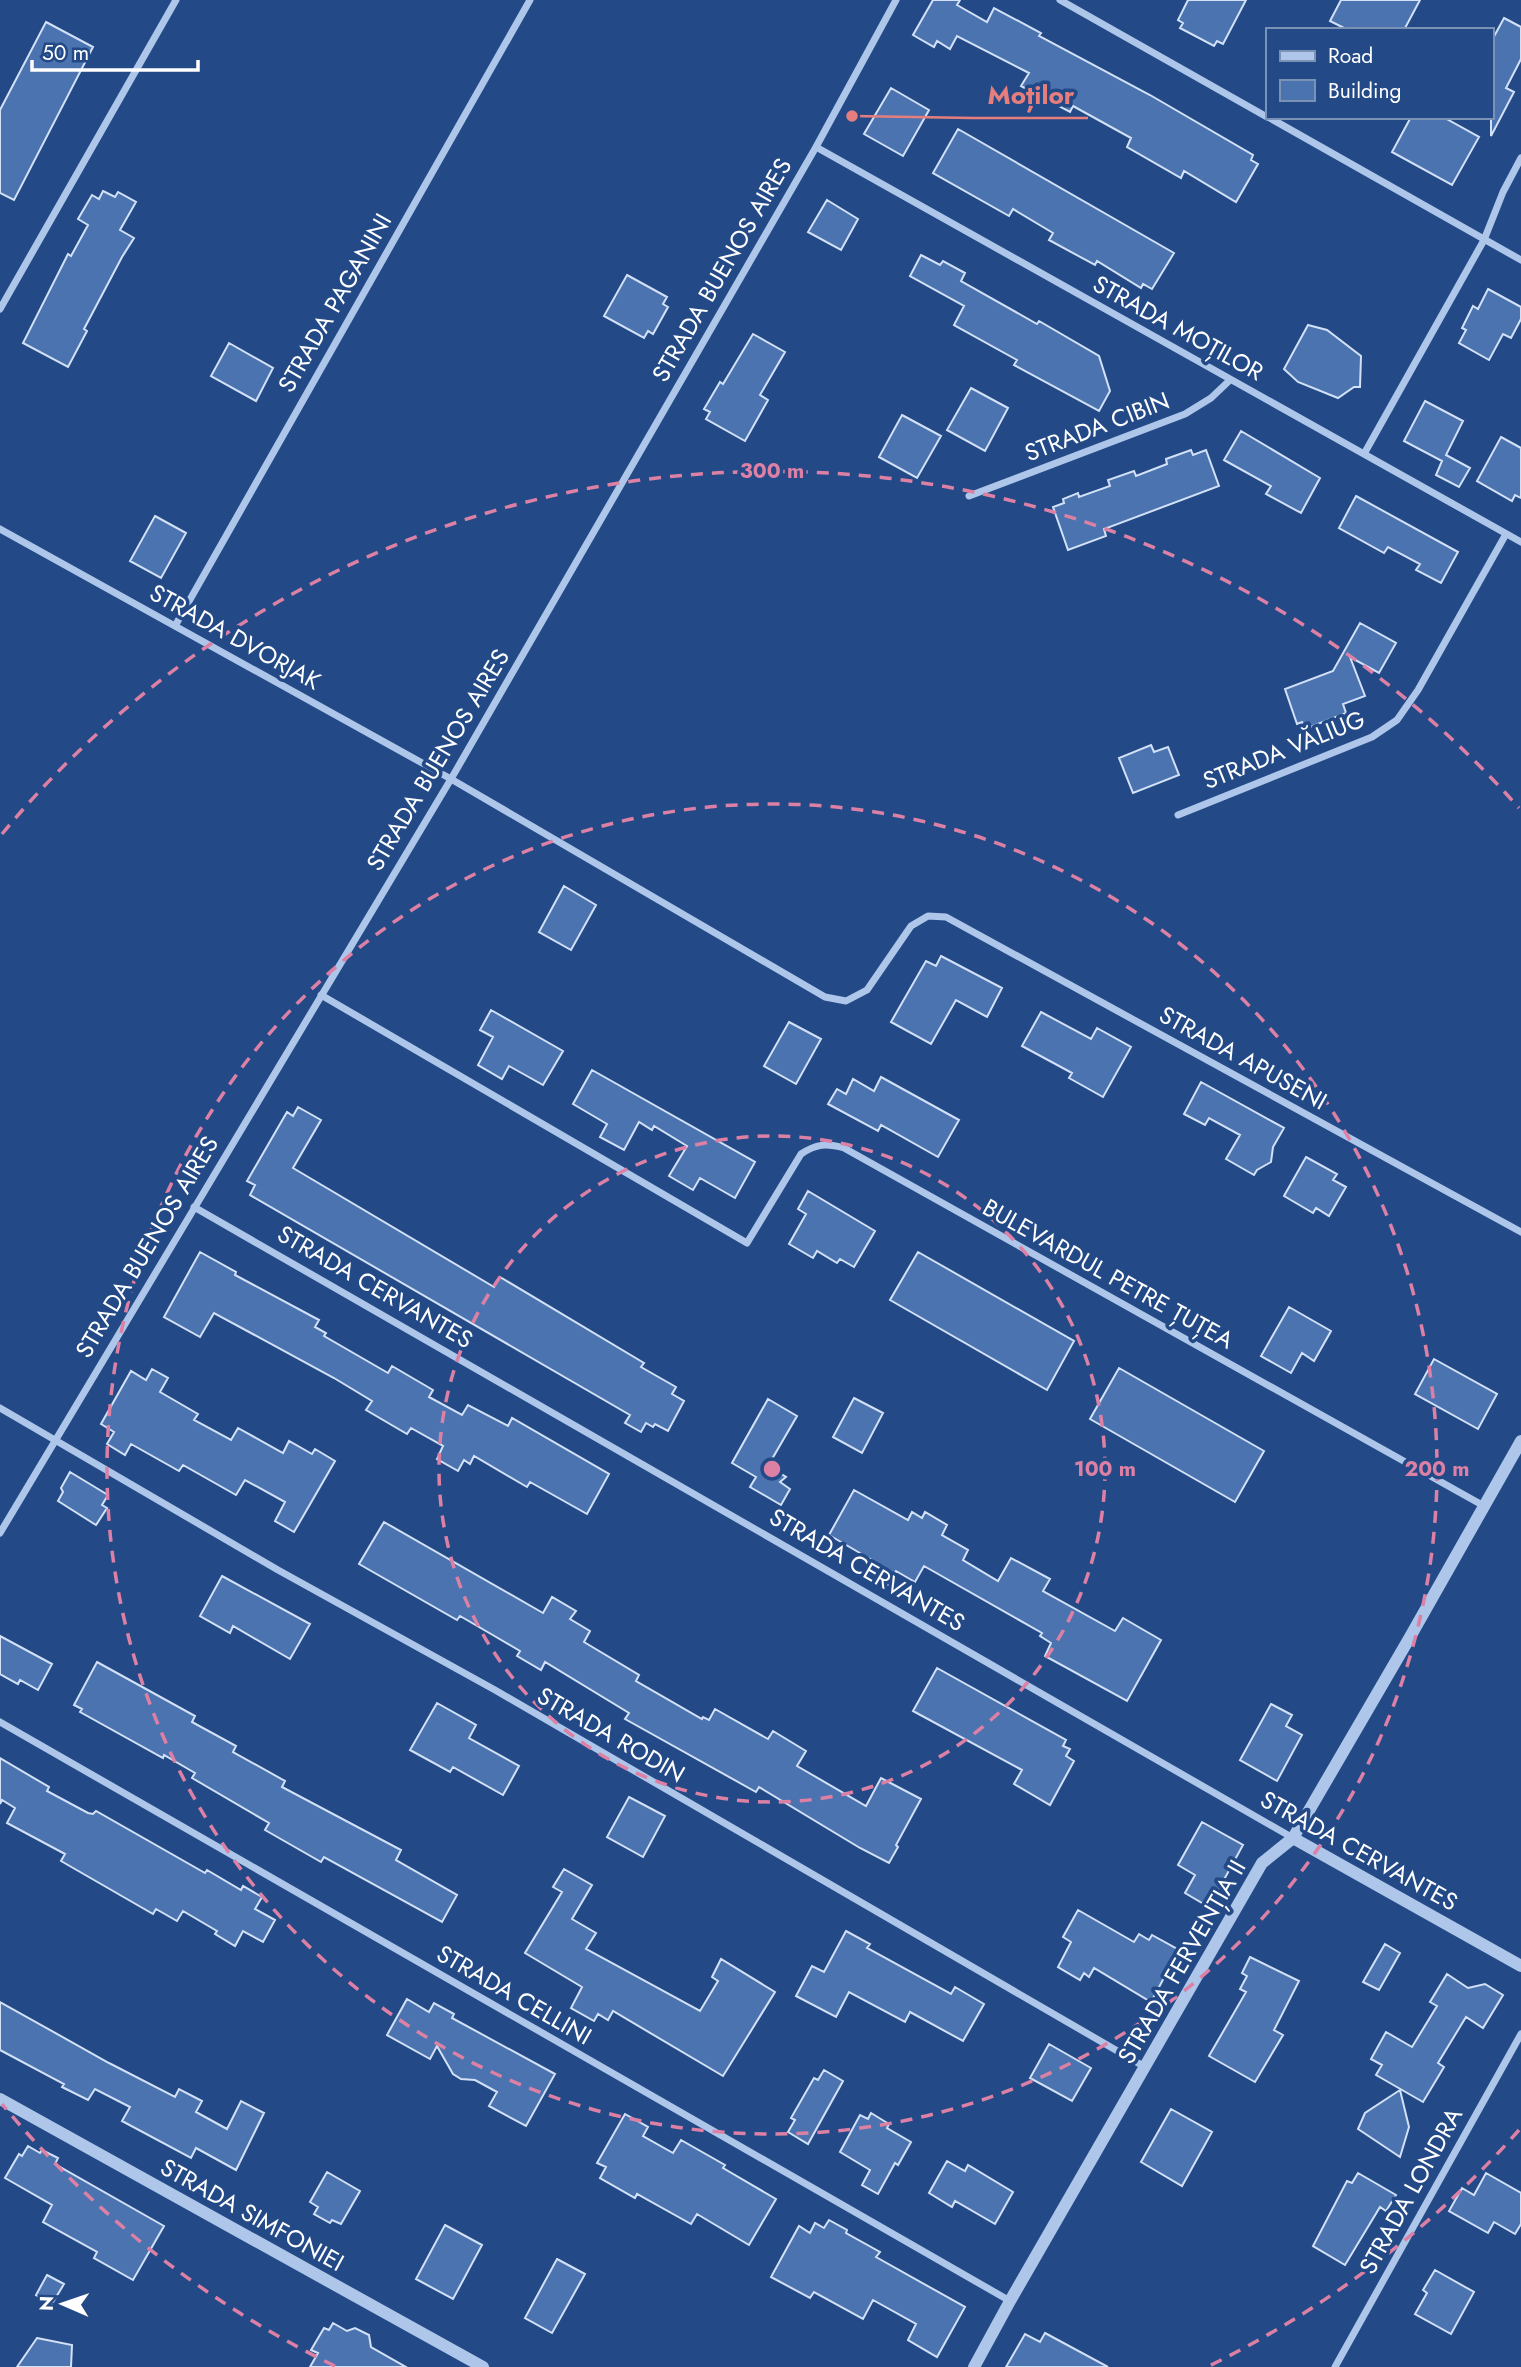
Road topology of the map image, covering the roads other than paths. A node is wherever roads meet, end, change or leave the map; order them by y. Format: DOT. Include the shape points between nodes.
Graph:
graph roads {
  1 [pos="176,0"];
  2 [pos="530,0"];
  3 [pos="896,0"];
  4 [pos="1060,0"];
  5 [pos="1266,116"];
  6 [pos="1271,119"];
  7 [pos="816,147"];
  8 [pos="1521,158"];
  9 [pos="1484,240"];
  10 [pos="1521,260"];
  11 [pos="0,309"];
  12 [pos="1230,380"];
  13 [pos="1364,454"];
  14 [pos="969,496"];
  15 [pos="0,529"];
  16 [pos="1506,534"];
  17 [pos="1521,542"];
  18 [pos="175,626"];
  19 [pos="451,779"];
  20 [pos="1178,815"];
  21 [pos="946,916"];
  22 [pos="321,995"];
  23 [pos="194,1207"];
  24 [pos="1521,1232"];
  25 [pos="0,1408"];
  26 [pos="55,1439"];
  27 [pos="1521,1441"];
  28 [pos="1485,1506"];
  29 [pos="0,1533"];
  30 [pos="0,1722"];
  31 [pos="1293,1838"];
  32 [pos="1521,1966"];
  33 [pos="1521,2034"];
  34 [pos="1145,2068"];
  35 [pos="0,2099"];
  36 [pos="1010,2301"];
  37 [pos="483,2367"];
  38 [pos="974,2367"];
  39 [pos="1335,2367"];
  1 -- 11 [label="street"];
  2 -- 18 [label="street, STRADA PAGANINI"];
  3 -- 7 [label="street, STRADA BUENOS AIRES"];
  4 -- 5 [label="street"];
  6 -- 9 [label="street"];
  7 -- 12 [label="street, STRADA MOȚILOR"];
  7 -- 19 [label="street, STRADA BUENOS AIRES"];
  8 -- 9 [label="street"];
  9 -- 10 [label="street"];
  9 -- 13 [label="street"];
  12 -- 13 [label="street, STRADA MOȚILOR"];
  12 -- 14 [label="street, STRADA CIBIN" via="1185,414"];
  13 -- 16 [label="street, STRADA MOȚILOR"];
  15 -- 18 [label="street, STRADA DVORJAK"];
  16 -- 17 [label="street, STRADA MOȚILOR"];
  16 -- 20 [label="street, STRADA VĂLIUG" via="1419,691 1397,720 1372,737"];
  18 -- 19 [label="street, STRADA DVORJAK"];
  19 -- 21 [label="street, STRADA DVORJAK" via="825,997 846,1000 867,990 911,926 928,916"];
  19 -- 22 [label="street, STRADA BUENOS AIRES"];
  21 -- 24 [label="street, STRADA APUSENI"];
  22 -- 23 [label="street, STRADA BUENOS AIRES"];
  22 -- 28 [label="street, BULEVARDUL PETRE ȚUȚEA" via="747,1243 801,1154 828,1143 844,1148"];
  23 -- 26 [label="street, STRADA BUENOS AIRES"];
  23 -- 31 [label="street, STRADA CERVANTES"];
  25 -- 26 [label="street, STRADA RODIN"];
  26 -- 29 [label="street, STRADA BUENOS AIRES"];
  26 -- 34 [label="street, STRADA RODIN"];
  27 -- 28 [label="street, STRADA FERVENȚIA II"];
  28 -- 31 [label="street, STRADA FERVENȚIA II"];
  30 -- 36 [label="street, STRADA CELLINI"];
  31 -- 32 [label="street, STRADA CERVANTES"];
  31 -- 34 [label="street, STRADA FERVENȚIA II" via="1262,1863"];
  33 -- 39 [label="street, STRADA LONDRA"];
  34 -- 36 [label="street, STRADA FERVENȚIA II"];
  35 -- 37 [label="street, STRADA SIMFONIEI"];
  36 -- 38 [label="street, STRADA FERVENȚIA II"];
}
